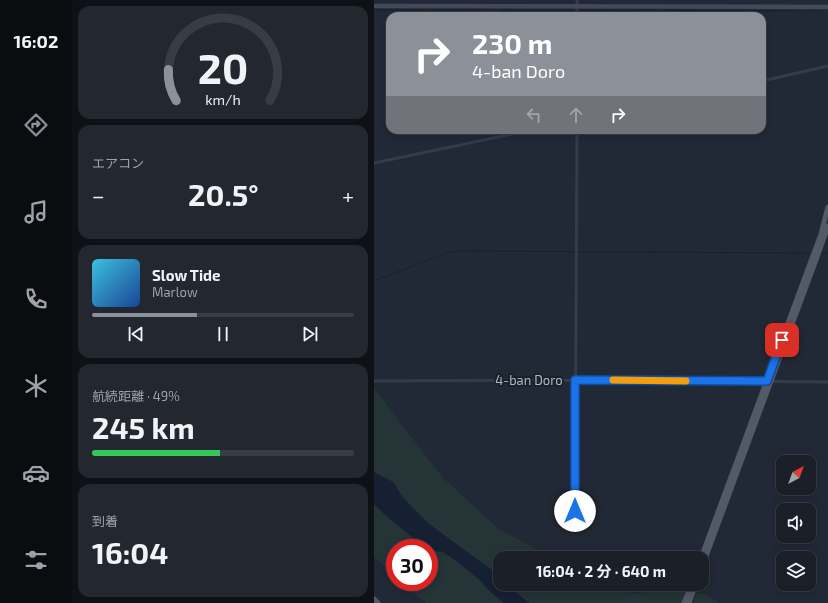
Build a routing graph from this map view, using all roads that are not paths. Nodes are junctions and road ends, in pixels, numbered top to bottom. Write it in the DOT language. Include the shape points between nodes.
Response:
graph roads {
  1 [pos="577,0"];
  2 [pos="374,6"];
  3 [pos="577,7"];
  4 [pos="828,7"];
  5 [pos="577,12"];
  6 [pos="828,66"];
  7 [pos="766,79"];
  8 [pos="512,134"];
  9 [pos="577,134"];
  10 [pos="374,163"];
  11 [pos="828,207"];
  12 [pos="828,226"];
  13 [pos="825,234"];
  14 [pos="575,380"];
  15 [pos="375,381"];
  16 [pos="769,381"];
  17 [pos="828,382"];
  18 [pos="575,511"];
  19 [pos="704,551"];
  20 [pos="708,551"];
  21 [pos="689,591"];
  22 [pos="693,591"];
  23 [pos="374,599"];
  24 [pos="378,603"];
  25 [pos="684,603"];
  26 [pos="689,603"];
  1 -- 3 [label="street"];
  2 -- 3 [label="street"];
  3 -- 4 [label="street"];
  3 -- 5 [label="street"];
  6 -- 7 [label="street"];
  8 -- 10 [label="street"];
  9 -- 14 [label="street"];
  11 -- 13 [label="main road"];
  12 -- 13 [label="main road"];
  13 -- 16 [label="main road"];
  14 -- 15 [label="street, 4-ban Doro"];
  14 -- 16 [label="street, 4-ban Doro"];
  14 -- 18 [label="street"];
  16 -- 17 [label="street, 4-ban Doro"];
  16 -- 19 [label="main road"];
  16 -- 20 [label="main road"];
  21 -- 25 [label="main road"];
  22 -- 26 [label="main road"];
  23 -- 24 [label="main road"];
}
